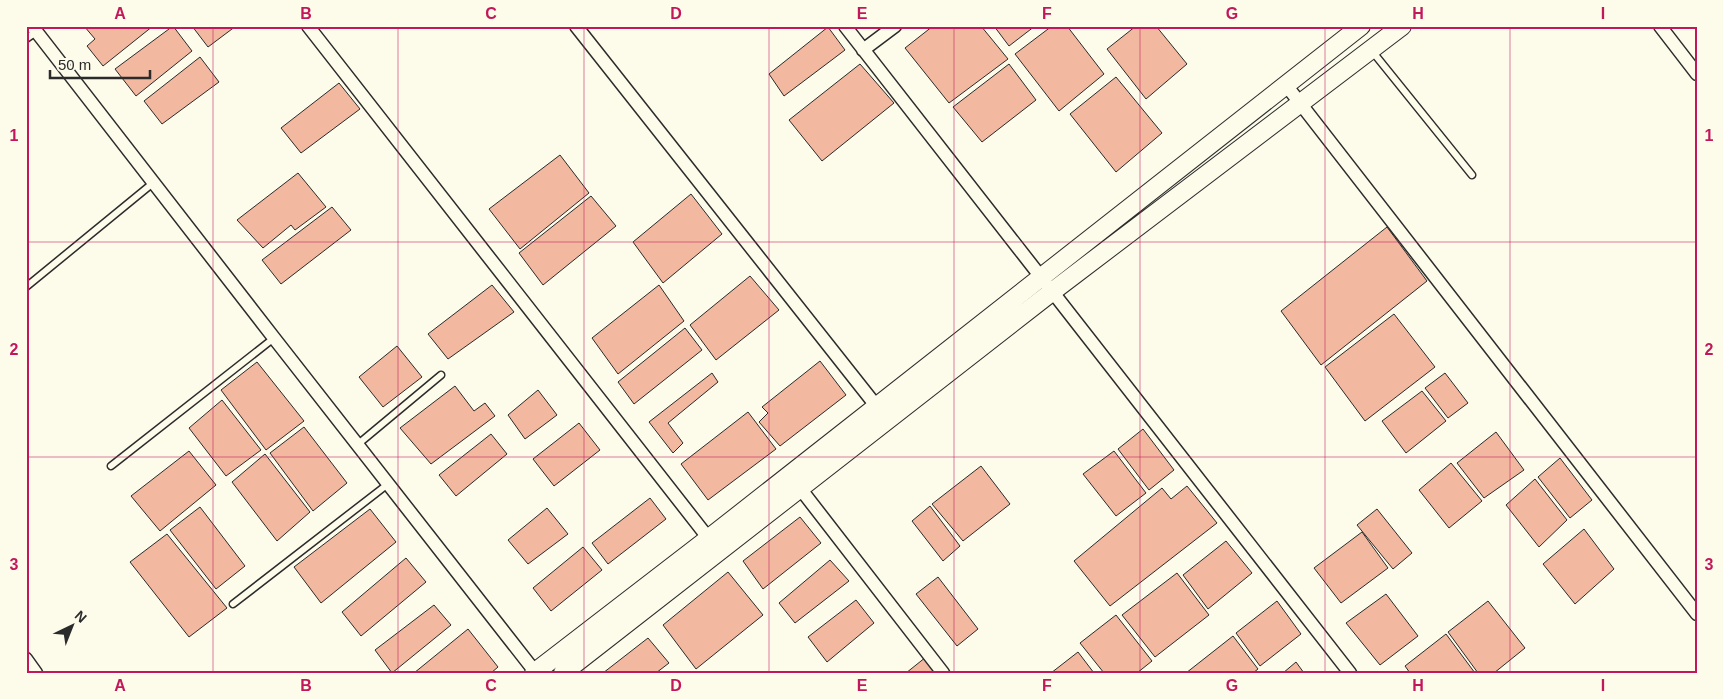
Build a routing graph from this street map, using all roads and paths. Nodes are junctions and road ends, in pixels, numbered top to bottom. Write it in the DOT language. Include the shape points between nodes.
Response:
graph roads {
  1 [pos="308,26"];
  2 [pos="576,26"];
  3 [pos="844,26"];
  4 [pos="895,26"];
  5 [pos="1361,26"];
  6 [pos="1402,26"];
  7 [pos="1660,26"];
  8 [pos="31,32"];
  9 [pos="863,50"];
  10 [pos="1371,50"];
  11 [pos="1697,74"];
  12 [pos="1286,85"];
  13 [pos="1300,104"];
  14 [pos="1241,120"];
  15 [pos="1255,138"];
  16 [pos="1472,174"];
  17 [pos="153,183"];
  18 [pos="1042,277"];
  19 [pos="26,287"];
  20 [pos="1053,291"];
  21 [pos="274,338"];
  22 [pos="441,376"];
  23 [pos="882,414"];
  24 [pos="357,445"];
  25 [pos="111,466"];
  26 [pos="795,482"];
  27 [pos="388,484"];
  28 [pos="714,546"];
  29 [pos="234,604"];
  30 [pos="1697,614"];
  31 [pos="26,660"];
  32 [pos="535,672"];
  33 [pos="36,673"];
  34 [pos="562,673"];
  35 [pos="943,673"];
  36 [pos="1350,673"];
  1 -- 28 [label="street"];
  2 -- 23 [label="street"];
  3 -- 9 [label="street"];
  4 -- 9 [label="street"];
  5 -- 12 [label="main road"];
  6 -- 10 [label="main road"];
  7 -- 11 [label="street"];
  8 -- 17 [label="street"];
  9 -- 18 [label="street"];
  10 -- 13 [label="main road"];
  10 -- 16 [label="lane"];
  12 -- 13 [label="street"];
  12 -- 14 [label="main road"];
  13 -- 15 [label="main road"];
  13 -- 30 [label="street"];
  14 -- 15 [label="main road"];
  14 -- 18 [label="main road"];
  15 -- 20 [label="main road"];
  17 -- 19 [label="lane"];
  17 -- 21 [label="street"];
  18 -- 20 [label="street"];
  18 -- 23 [label="main road"];
  20 -- 23 [label="main road"];
  20 -- 36 [label="street"];
  21 -- 24 [label="street"];
  21 -- 25 [label="lane"];
  22 -- 24 [label="lane"];
  23 -- 26 [label="main road"];
  24 -- 27 [label="street"];
  26 -- 28 [label="main road"];
  26 -- 35 [label="street"];
  27 -- 29 [label="lane"];
  27 -- 32 [label="street"];
  28 -- 32 [label="main road"];
  28 -- 34 [label="main road"];
  31 -- 33 [label="street"];
}
